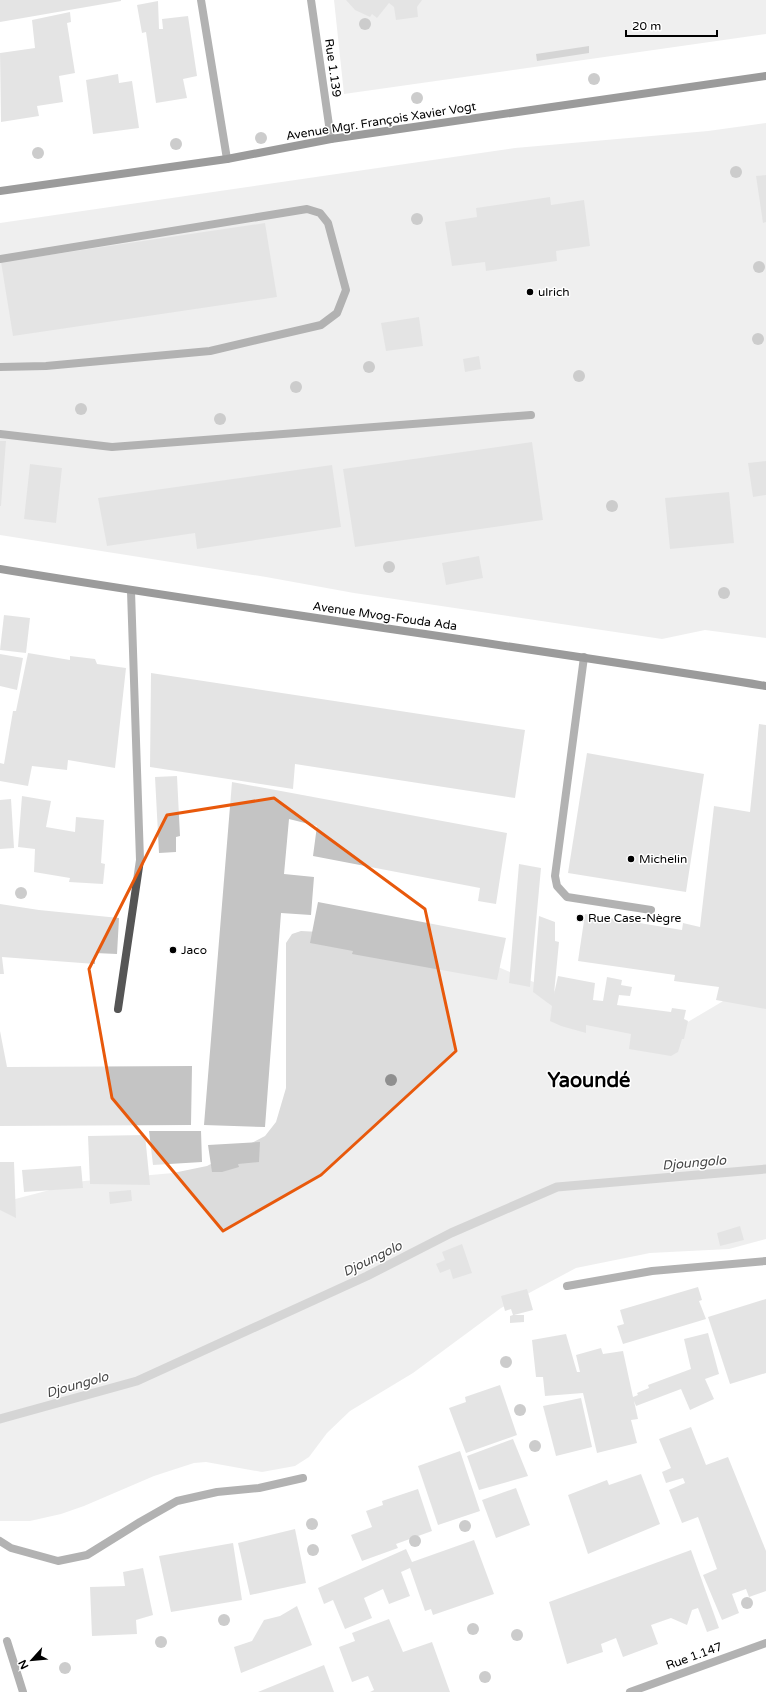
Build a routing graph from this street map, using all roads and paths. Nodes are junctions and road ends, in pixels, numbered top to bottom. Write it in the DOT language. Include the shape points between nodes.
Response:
graph roads {
  1 [pos="201,0"];
  2 [pos="311,0"];
  3 [pos="766,76"];
  4 [pos="331,139"];
  5 [pos="227,159"];
  6 [pos="0,191"];
  7 [pos="0,259"];
  8 [pos="0,367"];
  9 [pos="531,415"];
  10 [pos="0,434"];
  11 [pos="0,569"];
  12 [pos="131,591"];
  13 [pos="584,657"];
  14 [pos="766,686"];
  15 [pos="651,910"];
  16 [pos="118,1009"];
  17 [pos="766,1261"];
  18 [pos="567,1286"];
  19 [pos="303,1478"];
  20 [pos="0,1541"];
  21 [pos="7,1641"];
  22 [pos="766,1643"];
  23 [pos="23,1692"];
  24 [pos="630,1692"];
  1 -- 5 [label="street"];
  2 -- 4 [label="street, Rue 1.139"];
  3 -- 4 [label="main road, Avenue Mgr. François Xavier Vogt"];
  4 -- 5 [label="main road, Avenue Mgr. François Xavier Vogt"];
  5 -- 6 [label="main road, Avenue Mgr. François Xavier Vogt"];
  7 -- 8 [label="street" via="307,209 320,213 328,223 346,290 337,313 321,325 210,350 46,366"];
  9 -- 10 [label="street" via="112,447"];
  11 -- 12 [label="main road, Avenue Mvog-Fouda Ada"];
  12 -- 13 [label="main road, Avenue Mvog-Fouda Ada"];
  12 -- 16 [label="street" via="140,860"];
  13 -- 14 [label="main road, Avenue Mvog-Fouda Ada"];
  13 -- 15 [label="street" via="555,876 557,886 567,897"];
  17 -- 18 [label="street" via="652,1271"];
  19 -- 20 [label="street" via="177,1501 87,1555 58,1561 11,1548"];
  21 -- 23 [label="street"];
  22 -- 24 [label="street, Rue 1.147"];
}
